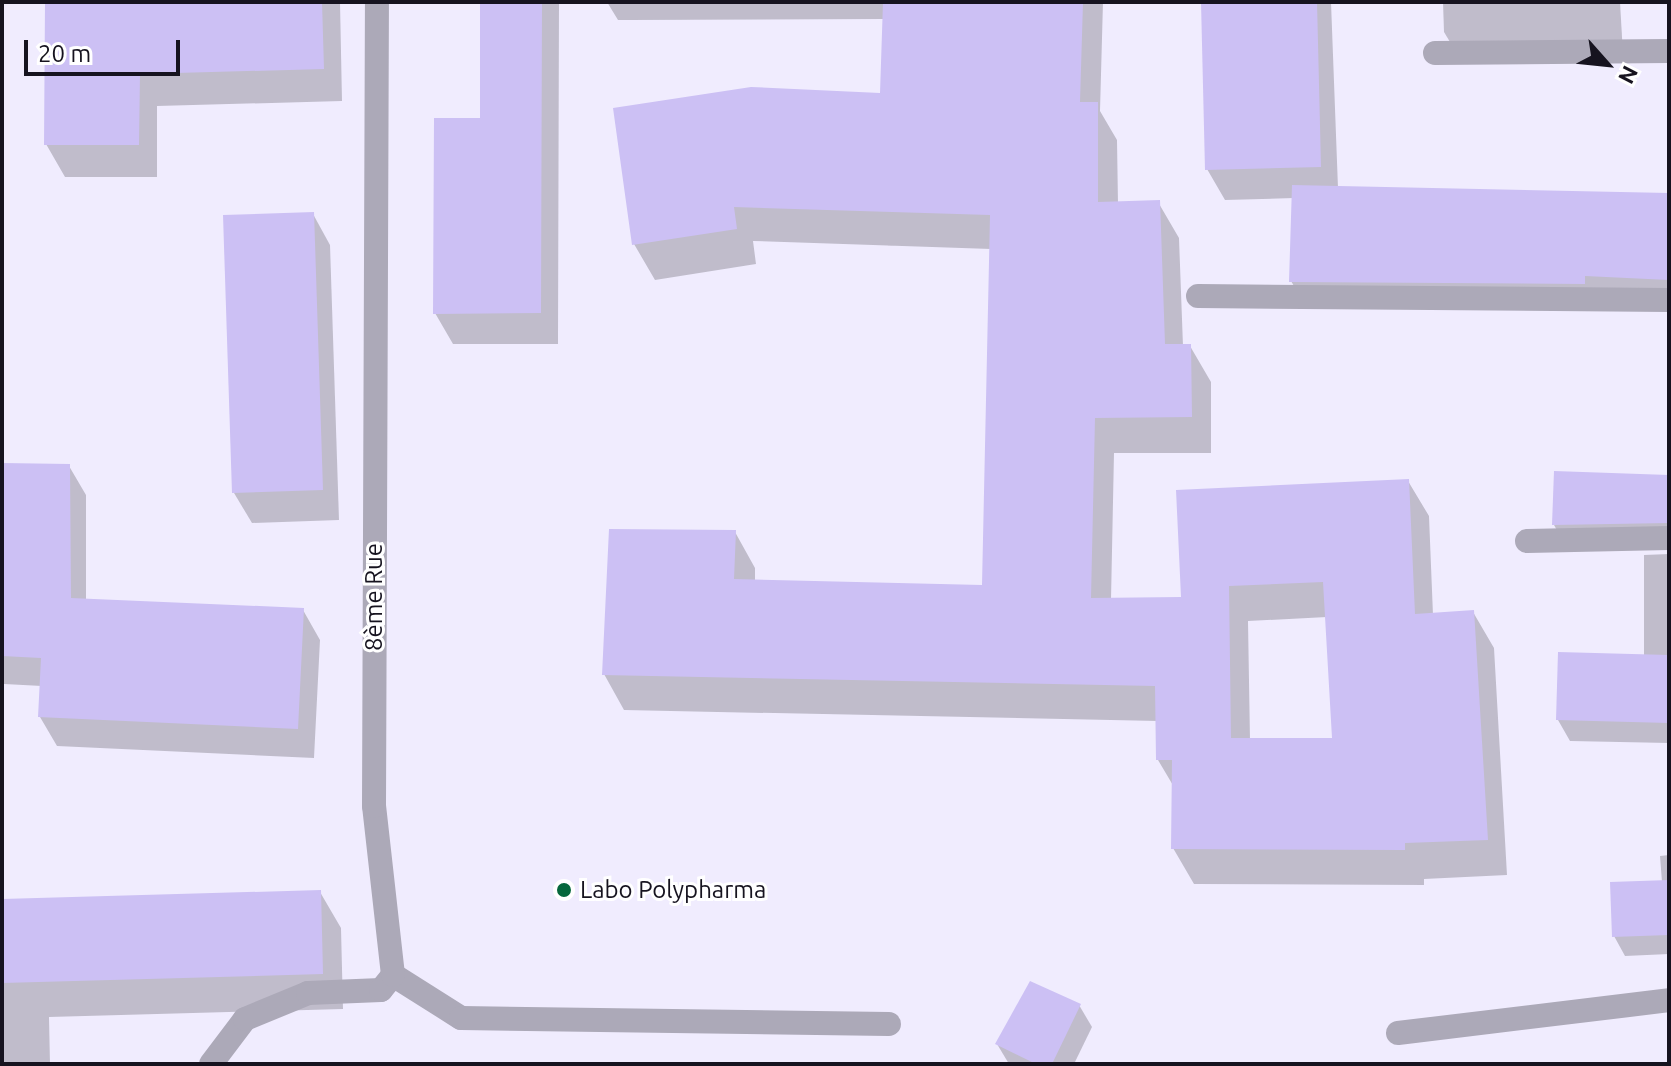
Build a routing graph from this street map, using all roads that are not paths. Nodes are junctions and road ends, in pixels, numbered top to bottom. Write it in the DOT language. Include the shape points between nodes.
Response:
graph roads {
  1 [pos="377,2"];
  2 [pos="1669,51"];
  3 [pos="1435,53"];
  4 [pos="1198,296"];
  5 [pos="1669,300"];
  6 [pos="1669,538"];
  7 [pos="1527,541"];
  8 [pos="393,975"];
  9 [pos="1669,1000"];
  10 [pos="889,1024"];
  11 [pos="1398,1033"];
  12 [pos="211,1064"];
  1 -- 8 [label="street, 8ème Rue" via="374,806"];
  2 -- 3 [label="street"];
  4 -- 5 [label="street"];
  6 -- 7 [label="street"];
  8 -- 10 [label="street" via="461,1018"];
  8 -- 12 [label="street" via="381,990 308,993 245,1019"];
  9 -- 11 [label="street"];
}
